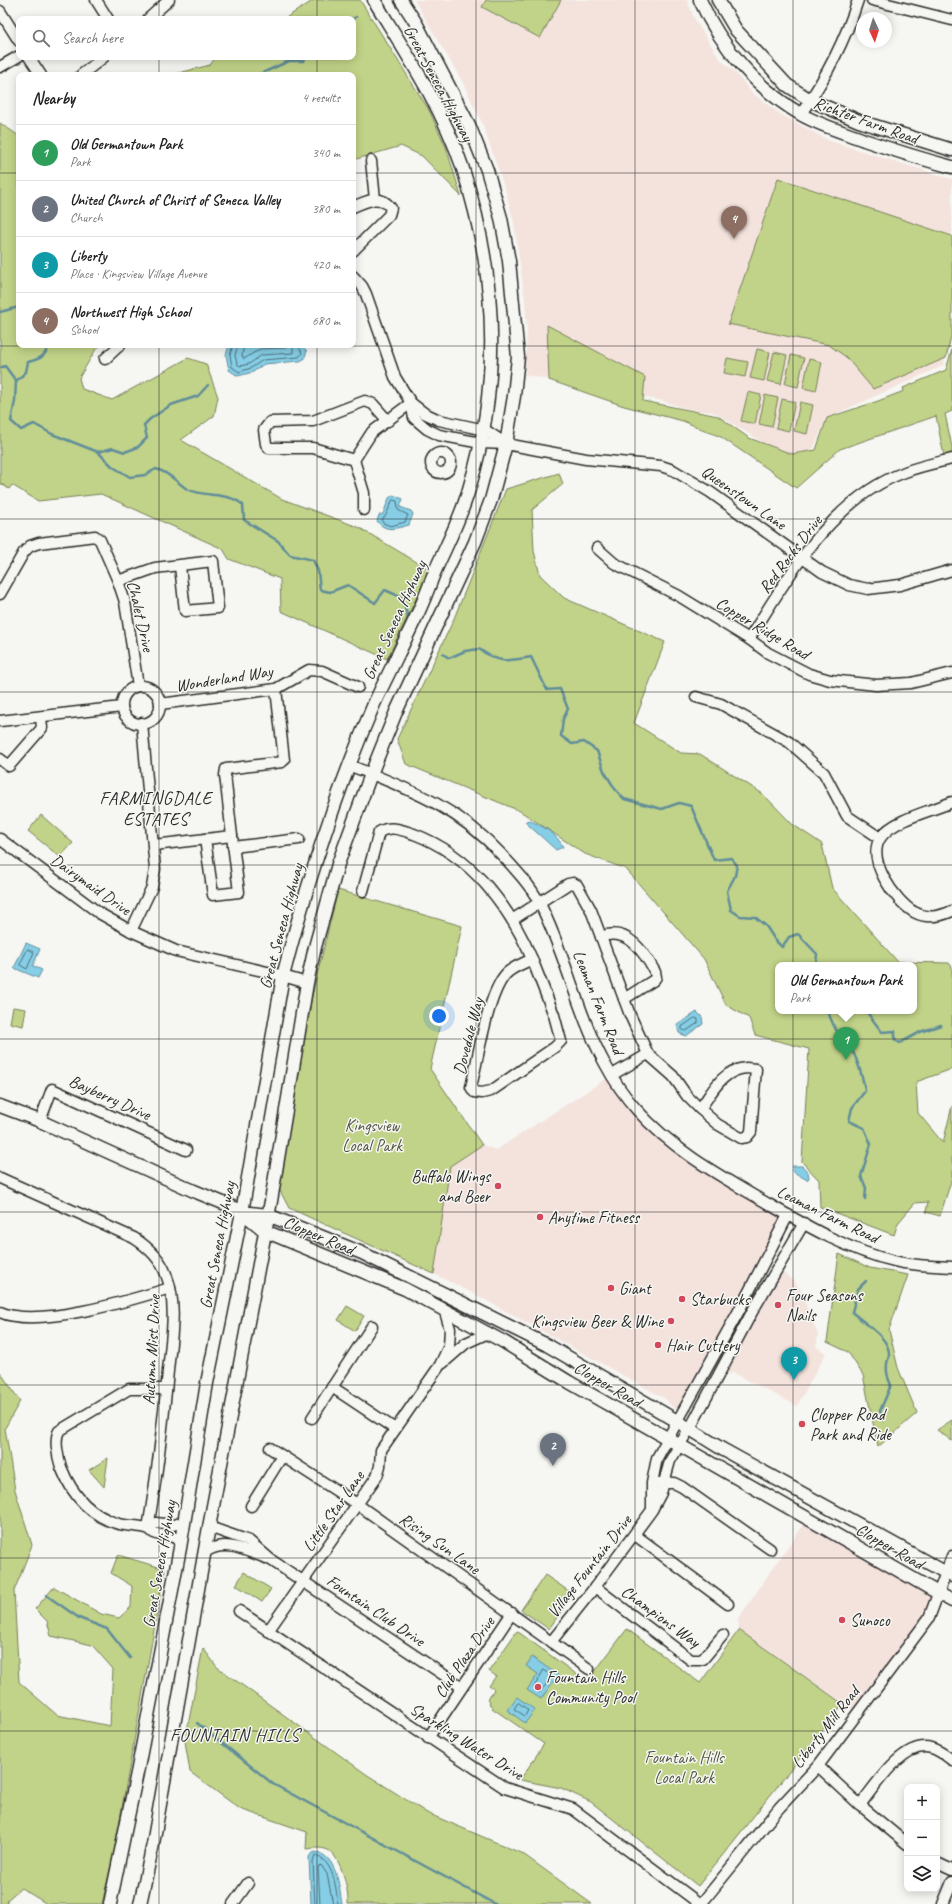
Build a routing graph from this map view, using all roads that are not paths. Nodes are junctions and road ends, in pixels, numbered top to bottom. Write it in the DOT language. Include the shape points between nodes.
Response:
graph roads {
  1 [pos="96,0"];
  2 [pos="169,0"];
  3 [pos="374,0"];
  4 [pos="401,0"];
  5 [pos="700,0"];
  6 [pos="718,0"];
  7 [pos="858,0"];
  8 [pos="872,0"];
  9 [pos="0,11"];
  10 [pos="106,16"];
  11 [pos="151,16"];
  12 [pos="952,20"];
  13 [pos="16,36"];
  14 [pos="16,58"];
  15 [pos="31,60"];
  16 [pos="100,60"];
  17 [pos="0,68"];
  18 [pos="39,72"];
  19 [pos="85,72"];
  20 [pos="810,100"];
  21 [pos="801,114"];
  22 [pos="952,150"];
  23 [pos="371,160"];
  24 [pos="952,166"];
  25 [pos="375,199"];
  26 [pos="356,207"];
  27 [pos="356,248"];
  28 [pos="356,279"];
  29 [pos="117,348"];
  30 [pos="105,359"];
  31 [pos="411,403"];
  32 [pos="388,421"];
  33 [pos="455,424"];
  34 [pos="485,430"];
  35 [pos="450,437"];
  36 [pos="482,443"];
  37 [pos="506,444"];
  38 [pos="443,454"];
  39 [pos="952,459"];
  40 [pos="354,460"];
  41 [pos="364,510"];
  42 [pos="597,548"];
  43 [pos="802,558"];
  44 [pos="180,566"];
  45 [pos="952,570"];
  46 [pos="118,581"];
  47 [pos="0,594"];
  48 [pos="749,639"];
  49 [pos="952,673"];
  50 [pos="138,686"];
  51 [pos="358,687"];
  52 [pos="276,689"];
  53 [pos="696,697"];
  54 [pos="160,704"];
  55 [pos="122,706"];
  56 [pos="41,717"];
  57 [pos="0,721"];
  58 [pos="142,723"];
  59 [pos="0,759"];
  60 [pos="349,765"];
  61 [pos="371,774"];
  62 [pos="952,802"];
  63 [pos="232,836"];
  64 [pos="880,838"];
  65 [pos="0,839"];
  66 [pos="205,839"];
  67 [pos="299,839"];
  68 [pos="154,845"];
  69 [pos="233,847"];
  70 [pos="363,891"];
  71 [pos="539,902"];
  72 [pos="952,911"];
  73 [pos="512,920"];
  74 [pos="131,931"];
  75 [pos="601,937"];
  76 [pos="532,959"];
  77 [pos="283,976"];
  78 [pos="307,983"];
  79 [pos="624,999"];
  80 [pos="648,1054"];
  81 [pos="612,1075"];
  82 [pos="0,1106"];
  83 [pos="700,1110"];
  84 [pos="40,1121"];
  85 [pos="186,1150"];
  86 [pos="0,1178"];
  87 [pos="242,1212"];
  88 [pos="268,1215"];
  89 [pos="788,1215"];
  90 [pos="804,1223"];
  91 [pos="264,1231"];
  92 [pos="952,1267"];
  93 [pos="170,1288"];
  94 [pos="0,1312"];
  95 [pos="445,1312"];
  96 [pos="372,1326"];
  97 [pos="488,1333"];
  98 [pos="440,1365"];
  99 [pos="332,1387"];
  100 [pos="166,1389"];
  101 [pos="312,1418"];
  102 [pos="677,1421"];
  103 [pos="395,1429"];
  104 [pos="690,1429"];
  105 [pos="668,1437"];
  106 [pos="681,1445"];
  107 [pos="270,1448"];
  108 [pos="282,1456"];
  109 [pos="652,1483"];
  110 [pos="664,1483"];
  111 [pos="357,1504"];
  112 [pos="251,1506"];
  113 [pos="652,1510"];
  114 [pos="184,1522"];
  115 [pos="209,1526"];
  116 [pos="148,1528"];
  117 [pos="635,1535"];
  118 [pos="180,1548"];
  119 [pos="770,1549"];
  120 [pos="206,1552"];
  121 [pos="952,1556"];
  122 [pos="271,1560"];
  123 [pos="949,1574"];
  124 [pos="303,1580"];
  125 [pos="596,1587"];
  126 [pos="939,1594"];
  127 [pos="952,1601"];
  128 [pos="728,1604"];
  129 [pos="239,1611"];
  130 [pos="512,1613"];
  131 [pos="268,1631"];
  132 [pos="723,1635"];
  133 [pos="551,1642"];
  134 [pos="589,1669"];
  135 [pos="462,1687"];
  136 [pos="428,1738"];
  137 [pos="952,1760"];
  138 [pos="818,1766"];
  139 [pos="860,1805"];
  140 [pos="904,1842"];
  141 [pos="940,1864"];
  142 [pos="952,1870"];
  143 [pos="952,1882"];
  144 [pos="248,1883"];
  145 [pos="110,1904"];
  146 [pos="140,1904"];
  147 [pos="233,1904"];
  148 [pos="700,1904"];
  149 [pos="943,1904"];
  1 -- 10 [label="street"];
  2 -- 11 [label="street"];
  3 -- 34 [label="main road, Great Seneca Highway" via="445,124 461,165 478,223 485,260 492,354"];
  4 -- 37 [label="main road, Great Seneca Highway" via="416,23 470,125 501,218 509,261 518,357"];
  5 -- 21 [label="main road, Richter Farm Road" via="721,39 742,66 778,98"];
  6 -- 20 [label="main road, Richter Farm Road" via="736,30 766,65 787,85"];
  7 -- 20 [label="street" via="852,20 832,62"];
  8 -- 12 [label="street"];
  9 -- 13 [label="street"];
  14 -- 17 [label="street"];
  15 -- 18 [label="street"];
  16 -- 19 [label="street"];
  20 -- 21 [label="street"];
  20 -- 22 [label="main road, Richter Farm Road" via="859,121"];
  21 -- 24 [label="main road, Richter Farm Road" via="902,153"];
  23 -- 25 [label="street"];
  25 -- 26 [label="street"];
  25 -- 27 [label="street" via="386,201 391,208 389,215"];
  28 -- 31 [label="street" via="366,294 395,377"];
  29 -- 30 [label="street"];
  31 -- 32 [label="street"];
  31 -- 33 [label="street" via="424,413"];
  31 -- 35 [label="street" via="414,418 440,435"];
  32 -- 40 [label="street" via="372,432"];
  32 -- 40 [label="street" via="374,404 361,401 313,421 270,422 264,430 269,448 313,448"];
  33 -- 34 [label="street"];
  33 -- 35 [label="street"];
  34 -- 36 [label="main road, Great Seneca Highway"];
  34 -- 37 [label="street"];
  35 -- 36 [label="street"];
  35 -- 38 [label="street"];
  36 -- 37 [label="street"];
  36 -- 60 [label="main road, Great Seneca Highway" via="469,491 453,535"];
  37 -- 43 [label="street, Queenstown Lane" via="586,459 661,466 673,470 706,489"];
  37 -- 61 [label="main road, Great Seneca Highway" via="491,500 475,542 396,712"];
  39 -- 43 [label="street, Red Rocks Drive" via="904,472 858,499 816,538"];
  40 -- 41 [label="street" via="364,493"];
  42 -- 48 [label="street, Copper Ridge Road" via="614,564 679,596"];
  43 -- 45 [label="street, Queenstown Lane" via="849,586 868,589 900,585"];
  43 -- 48 [label="street, Red Rocks Drive"];
  44 -- 44 [label="street" via="185,611 218,608 213,561"];
  44 -- 46 [label="street" via="155,568"];
  46 -- 47 [label="street, Chalet Drive" via="100,540 95,536 30,546"];
  46 -- 50 [label="street, Chalet Drive" via="125,602"];
  48 -- 49 [label="street, Copper Ridge Road" via="788,665 830,680 895,684 911,683"];
  50 -- 54 [label="street" via="146,686 153,690"];
  50 -- 55 [label="street" via="126,693"];
  51 -- 52 [label="street, Wonderland Way" via="322,671 309,670"];
  52 -- 54 [label="street, Wonderland Way"];
  52 -- 63 [label="street" via="284,760 226,769"];
  53 -- 64 [label="street" via="721,704 789,742 824,773 847,816"];
  54 -- 58 [label="street" via="156,717"];
  55 -- 56 [label="street"];
  55 -- 58 [label="street" via="128,719"];
  56 -- 57 [label="street"];
  56 -- 59 [label="street" via="42,728 8,766"];
  58 -- 68 [label="street"];
  60 -- 61 [label="street, Leaman Farm Road"];
  60 -- 77 [label="main road, Great Seneca Highway" via="306,892"];
  61 -- 71 [label="street, Leaman Farm Road" via="418,793 453,812 501,854"];
  61 -- 78 [label="main road, Great Seneca Highway" via="338,864 314,948"];
  62 -- 64 [label="street" via="899,824"];
  63 -- 66 [label="street"];
  63 -- 69 [label="street"];
  64 -- 72 [label="street" via="877,857 879,868 886,882 903,903 913,912 924,916 935,917"];
  65 -- 74 [label="street, Dairymaid Drive" via="99,913"];
  66 -- 68 [label="street"];
  66 -- 69 [label="street" via="213,895 239,892"];
  67 -- 69 [label="street"];
  68 -- 74 [label="street" via="155,869 152,887"];
  70 -- 73 [label="street, Dovedale Way" via="379,832 386,828 401,830 447,851 472,869"];
  71 -- 73 [label="street"];
  71 -- 75 [label="street" via="573,883 577,885 591,910"];
  71 -- 81 [label="street, Leaman Farm Road" via="561,951 585,1019"];
  73 -- 76 [label="street, Dovedale Way" via="524,939"];
  74 -- 77 [label="street, Dairymaid Drive" via="176,950"];
  75 -- 79 [label="street"];
  75 -- 79 [label="street" via="612,934 628,938 636,944 655,972 654,980"];
  76 -- 76 [label="street, Dovedale Way" via="556,1021 560,1041 491,1091 474,1092 471,1087 495,992 508,972"];
  77 -- 78 [label="street, Dairymaid Drive"];
  77 -- 87 [label="main road, Great Seneca Highway"];
  78 -- 88 [label="main road, Great Seneca Highway"];
  79 -- 80 [label="street"];
  80 -- 81 [label="street"];
  80 -- 83 [label="street" via="673,1076"];
  81 -- 89 [label="street, Leaman Farm Road" via="637,1110 696,1162"];
  82 -- 84 [label="main road, Clopper Road"];
  83 -- 83 [label="street" via="741,1138 747,1137 751,1132 756,1069 732,1070 724,1076"];
  84 -- 85 [label="street, Bayberry Drive" via="52,1089"];
  84 -- 87 [label="main road, Clopper Road"];
  86 -- 93 [label="street, Autumn Mist Drive" via="134,1238 158,1258"];
  87 -- 88 [label="main road, Clopper Road"];
  87 -- 91 [label="main road, Clopper Road"];
  87 -- 114 [label="main road, Great Seneca Highway" via="207,1383"];
  88 -- 91 [label="main road, Great Seneca Highway"];
  88 -- 102 [label="main road, Clopper Road" via="362,1253 547,1345"];
  89 -- 90 [label="street, Leaman Farm Road"];
  89 -- 102 [label="street, Village Fountain Drive" via="741,1307"];
  90 -- 92 [label="street, Leaman Farm Road" via="887,1259 914,1265"];
  90 -- 104 [label="street, Village Fountain Drive" via="752,1312"];
  91 -- 95 [label="main road, Clopper Road" via="405,1290"];
  91 -- 115 [label="main road, Great Seneca Highway"];
  93 -- 94 [label="street" via="115,1304 53,1315 20,1317"];
  93 -- 100 [label="street, Autumn Mist Drive" via="173,1303"];
  95 -- 97 [label="main road, Clopper Road"];
  95 -- 98 [label="street, Little Star Lane" via="450,1329 450,1346"];
  96 -- 99 [label="street"];
  97 -- 98 [label="street, Little Star Lane" via="466,1343"];
  97 -- 105 [label="main road, Clopper Road"];
  98 -- 103 [label="street, Little Star Lane"];
  99 -- 101 [label="street"];
  99 -- 103 [label="street"];
  100 -- 116 [label="street, Autumn Mist Drive"];
  100 -- 116 [label="street" via="136,1388 122,1392 59,1431 57,1435 60,1463 70,1488 80,1502 105,1520"];
  102 -- 104 [label="main road, Clopper Road"];
  102 -- 105 [label="street, Village Fountain Drive"];
  103 -- 111 [label="street, Little Star Lane" via="381,1450 377,1476"];
  104 -- 106 [label="street, Village Fountain Drive"];
  104 -- 123 [label="main road, Clopper Road" via="794,1490"];
  105 -- 106 [label="main road, Clopper Road"];
  105 -- 109 [label="street, Village Fountain Drive" via="657,1458"];
  106 -- 110 [label="street, Village Fountain Drive" via="670,1461"];
  106 -- 126 [label="main road, Clopper Road"];
  107 -- 108 [label="street, Rising Sun Lane"];
  108 -- 111 [label="street, Rising Sun Lane"];
  108 -- 112 [label="street"];
  109 -- 110 [label="street"];
  109 -- 113 [label="street, Village Fountain Drive"];
  110 -- 113 [label="street, Village Fountain Drive"];
  110 -- 119 [label="street" via="682,1487"];
  111 -- 124 [label="street, Little Star Lane"];
  111 -- 130 [label="street, Rising Sun Lane"];
  113 -- 117 [label="street, Village Fountain Drive"];
  114 -- 116 [label="street" via="173,1525 156,1523"];
  114 -- 118 [label="main road, Great Seneca Highway"];
  115 -- 120 [label="main road, Great Seneca Highway"];
  115 -- 122 [label="street, Fountain Club Drive" via="249,1541"];
  116 -- 118 [label="street" via="154,1533 172,1535 179,1541"];
  117 -- 125 [label="street, Village Fountain Drive"];
  117 -- 128 [label="street"];
  118 -- 145 [label="main road, Great Seneca Highway"];
  120 -- 122 [label="street, Fountain Club Drive" via="220,1545 239,1548"];
  120 -- 146 [label="main road, Great Seneca Highway"];
  121 -- 123 [label="street, Liberty Mill Road"];
  122 -- 124 [label="street, Fountain Club Drive"];
  123 -- 126 [label="street, Liberty Mill Road"];
  124 -- 131 [label="street, Little Star Lane"];
  124 -- 135 [label="street, Fountain Club Drive"];
  125 -- 132 [label="street, Champions Way" via="690,1660 703,1659"];
  125 -- 133 [label="street, Village Fountain Drive"];
  126 -- 127 [label="main road, Clopper Road"];
  126 -- 138 [label="street, Liberty Mill Road" via="929,1618"];
  129 -- 131 [label="street, Sparkling Water Drive"];
  130 -- 133 [label="street, Rising Sun Lane"];
  130 -- 135 [label="street, Club Plaza Drive"];
  131 -- 136 [label="street, Sparkling Water Drive"];
  133 -- 134 [label="street, Rising Sun Lane"];
  135 -- 136 [label="street, Club Plaza Drive"];
  136 -- 148 [label="street, Sparkling Water Drive" via="505,1788 574,1809"];
  137 -- 139 [label="street" via="930,1747 920,1747 903,1754"];
  138 -- 139 [label="street"];
  138 -- 148 [label="street, Liberty Mill Road" via="779,1808"];
  139 -- 140 [label="street"];
  141 -- 142 [label="street"];
  143 -- 149 [label="street"];
  144 -- 147 [label="street"];
}
